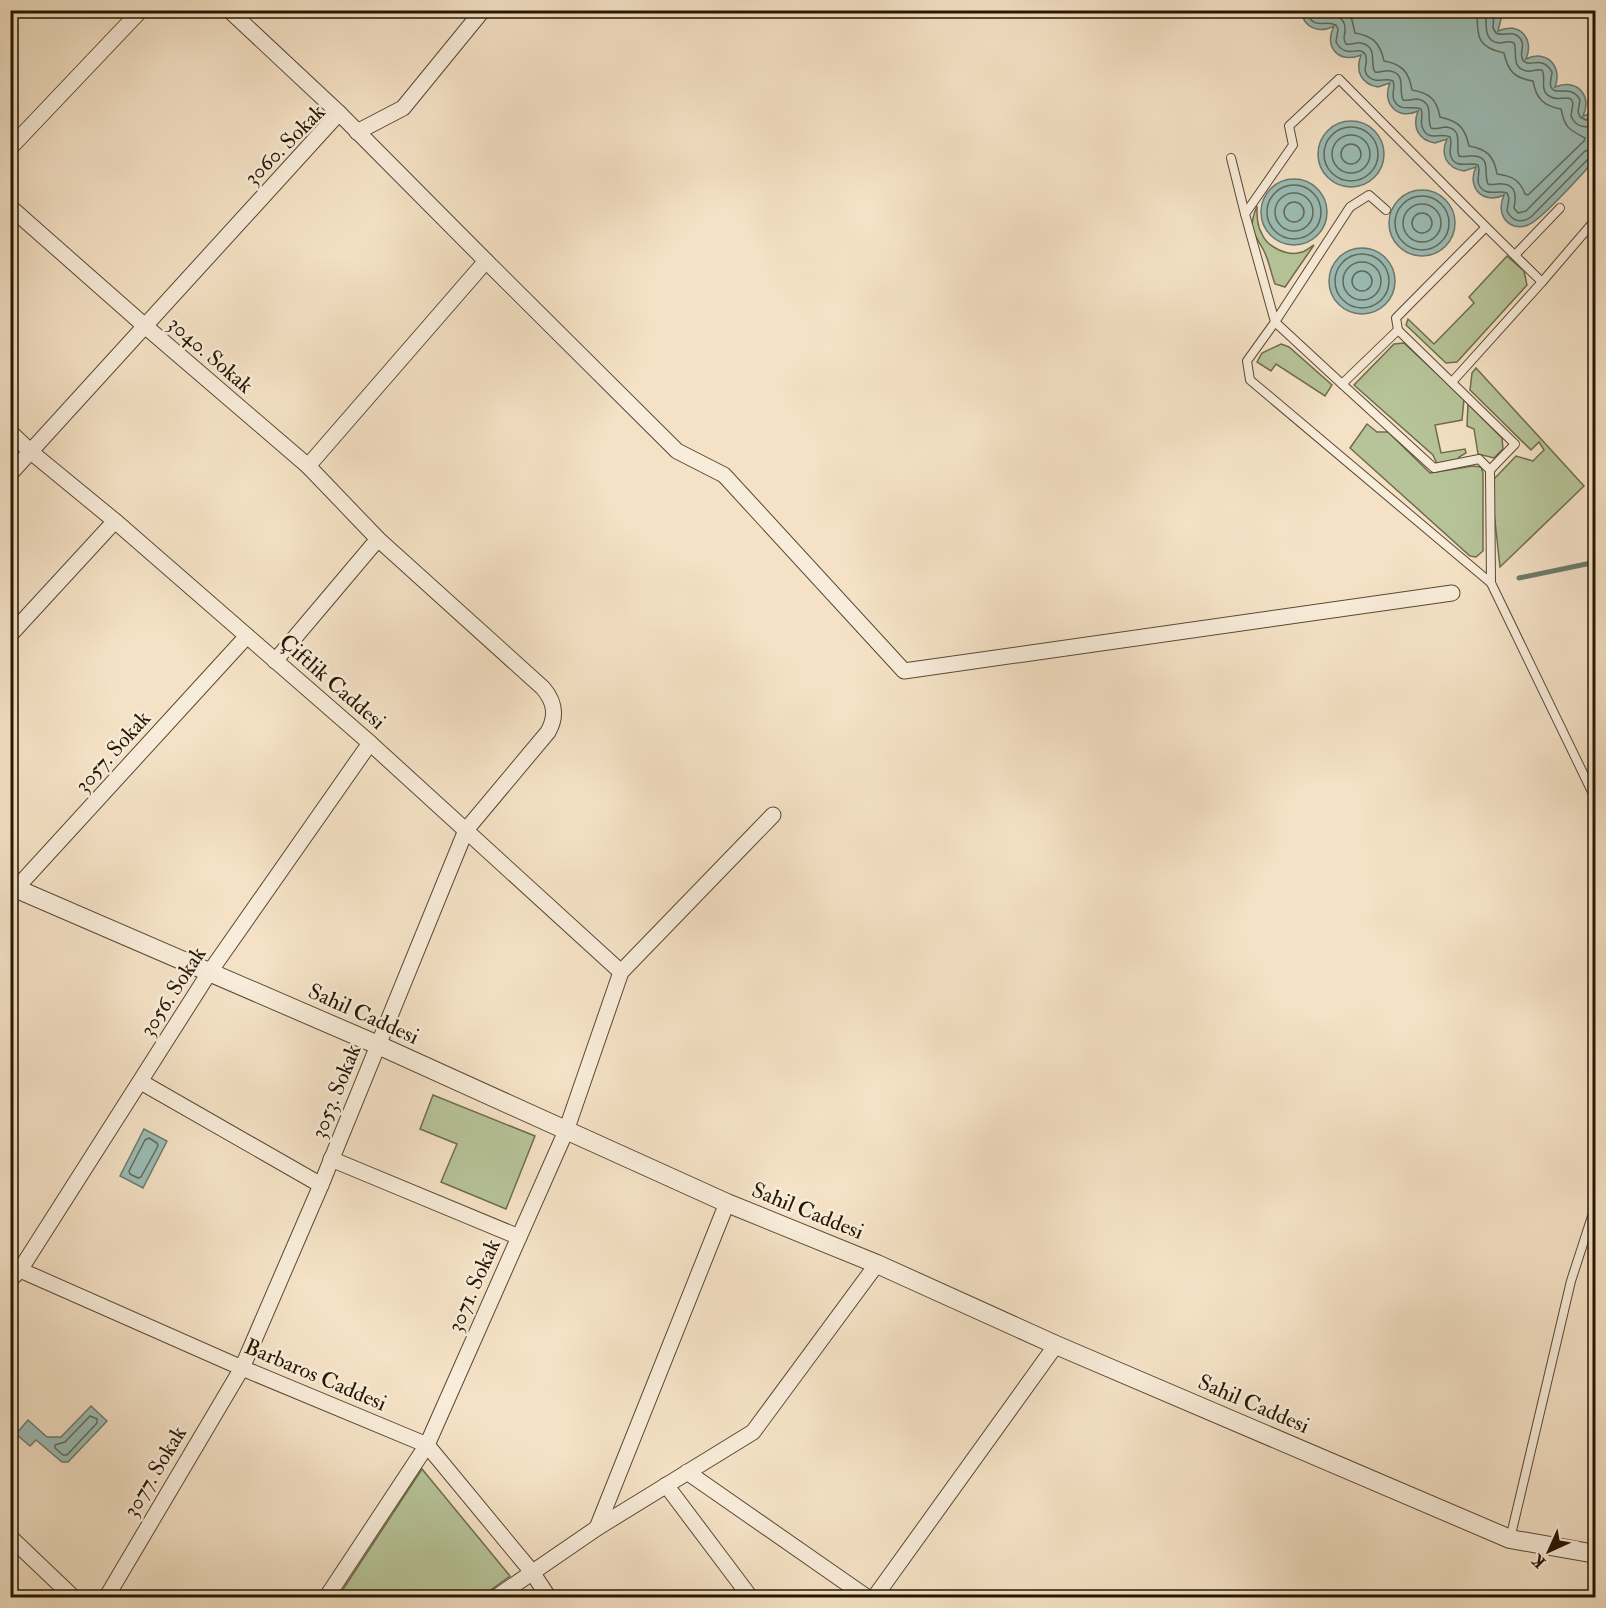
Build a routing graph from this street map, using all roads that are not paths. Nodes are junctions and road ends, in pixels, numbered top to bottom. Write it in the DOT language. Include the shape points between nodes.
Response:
graph roads {
  1 [pos="141,10"];
  2 [pos="229,10"];
  3 [pos="483,10"];
  4 [pos="339,113"];
  5 [pos="357,132"];
  6 [pos="10,148"];
  7 [pos="1231,158"];
  8 [pos="10,207"];
  9 [pos="1560,208"];
  10 [pos="1386,210"];
  11 [pos="1245,214"];
  12 [pos="1596,219"];
  13 [pos="1486,227"];
  14 [pos="1515,255"];
  15 [pos="486,261"];
  16 [pos="1542,282"];
  17 [pos="1275,322"];
  18 [pos="145,326"];
  19 [pos="1398,330"];
  20 [pos="1452,382"];
  21 [pos="1342,384"];
  22 [pos="10,432"];
  23 [pos="31,452"];
  24 [pos="308,466"];
  25 [pos="1490,470"];
  26 [pos="10,474"];
  27 [pos="115,521"];
  28 [pos="378,539"];
  29 [pos="1491,583"];
  30 [pos="1452,593"];
  31 [pos="10,635"];
  32 [pos="247,636"];
  33 [pos="275,661"];
  34 [pos="370,743"];
  35 [pos="1596,800"];
  36 [pos="772,815"];
  37 [pos="466,830"];
  38 [pos="12,890"];
  39 [pos="621,972"];
  40 [pos="209,973"];
  41 [pos="378,1045"];
  42 [pos="141,1082"];
  43 [pos="566,1131"];
  44 [pos="331,1159"];
  45 [pos="321,1185"];
  46 [pos="728,1203"];
  47 [pos="1596,1204"];
  48 [pos="519,1238"];
  49 [pos="877,1264"];
  50 [pos="14,1271"];
  51 [pos="1056,1345"];
  52 [pos="242,1368"];
  53 [pos="427,1445"];
  54 [pos="687,1472"];
  55 [pos="666,1485"];
  56 [pos="597,1528"];
  57 [pos="10,1537"];
  58 [pos="1510,1539"];
  59 [pos="1596,1554"];
  60 [pos="532,1572"];
  61 [pos="75,1598"];
  62 [pos="106,1598"];
  63 [pos="326,1598"];
  64 [pos="495,1598"];
  65 [pos="549,1598"];
  66 [pos="751,1598"];
  67 [pos="868,1598"];
  68 [pos="874,1598"];
  1 -- 6 [label="street"];
  2 -- 4 [label="street"];
  3 -- 5 [label="street" via="403,108"];
  4 -- 5 [label="street, 3060. Sokak"];
  4 -- 18 [label="street, 3060. Sokak"];
  5 -- 15 [label="street, 3060. Sokak"];
  7 -- 11 [label="lane"];
  8 -- 18 [label="street, 3040. Sokak"];
  9 -- 14 [label="lane"];
  10 -- 17 [label="lane" via="1369,195 1350,207"];
  11 -- 13 [label="lane" via="1293,145 1289,126 1339,79"];
  11 -- 17 [label="lane"];
  12 -- 16 [label="lane"];
  13 -- 14 [label="lane"];
  13 -- 19 [label="lane" via="1396,318"];
  14 -- 16 [label="lane"];
  15 -- 24 [label="street"];
  15 -- 30 [label="street, 3060. Sokak" via="677,451 724,475 904,671"];
  16 -- 20 [label="lane"];
  17 -- 21 [label="lane"];
  17 -- 29 [label="lane" via="1246,361 1250,380"];
  18 -- 23 [label="street, 3060. Sokak"];
  18 -- 24 [label="street, 3040. Sokak"];
  19 -- 20 [label="lane"];
  19 -- 21 [label="lane"];
  20 -- 25 [label="lane" via="1515,444"];
  21 -- 25 [label="lane" via="1434,468 1479,459"];
  22 -- 23 [label="street, Çiftlik Caddesi"];
  23 -- 26 [label="street, 3060. Sokak"];
  23 -- 27 [label="street, Çiftlik Caddesi"];
  24 -- 28 [label="street, 3040. Sokak"];
  25 -- 29 [label="lane"];
  27 -- 31 [label="street"];
  27 -- 32 [label="street, Çiftlik Caddesi"];
  28 -- 33 [label="street"];
  28 -- 37 [label="street, 3053. Sokak" via="543,688 554,707 548,732"];
  29 -- 35 [label="lane"];
  32 -- 33 [label="street, Çiftlik Caddesi"];
  32 -- 38 [label="street, 3057. Sokak"];
  33 -- 34 [label="street, Çiftlik Caddesi"];
  34 -- 37 [label="street, Çiftlik Caddesi"];
  34 -- 40 [label="street, 3056. Sokak"];
  36 -- 39 [label="street"];
  37 -- 39 [label="street, Çiftlik Caddesi"];
  37 -- 41 [label="street, 3053. Sokak"];
  38 -- 40 [label="street, Sahil Caddesi"];
  39 -- 43 [label="street, 3071. Sokak"];
  40 -- 41 [label="street, Sahil Caddesi"];
  40 -- 42 [label="street, 3056. Sokak"];
  41 -- 43 [label="street, Sahil Caddesi"];
  41 -- 44 [label="street, 3053. Sokak"];
  42 -- 45 [label="street"];
  42 -- 50 [label="street, 3056. Sokak"];
  43 -- 46 [label="street, Sahil Caddesi"];
  43 -- 48 [label="street, 3071. Sokak"];
  44 -- 45 [label="street, 3053. Sokak"];
  44 -- 48 [label="street"];
  45 -- 52 [label="street, 3053. Sokak"];
  46 -- 49 [label="street, Sahil Caddesi"];
  46 -- 56 [label="street"];
  47 -- 58 [label="lane" via="1570,1281"];
  48 -- 53 [label="street, 3071. Sokak"];
  49 -- 51 [label="street, Sahil Caddesi"];
  49 -- 54 [label="street" via="753,1431"];
  50 -- 52 [label="street, Barbaros Caddesi"];
  51 -- 58 [label="street, Sahil Caddesi"];
  51 -- 68 [label="street"];
  52 -- 53 [label="street, Barbaros Caddesi"];
  52 -- 62 [label="street, 3077. Sokak"];
  53 -- 60 [label="street, Barbaros Caddesi"];
  53 -- 63 [label="street, 3071. Sokak"];
  54 -- 55 [label="street"];
  54 -- 67 [label="street"];
  55 -- 56 [label="street"];
  55 -- 66 [label="street"];
  56 -- 60 [label="street"];
  57 -- 61 [label="street"];
  58 -- 59 [label="street, Sahil Caddesi"];
  60 -- 64 [label="street"];
  60 -- 65 [label="street, Barbaros Caddesi"];
}
